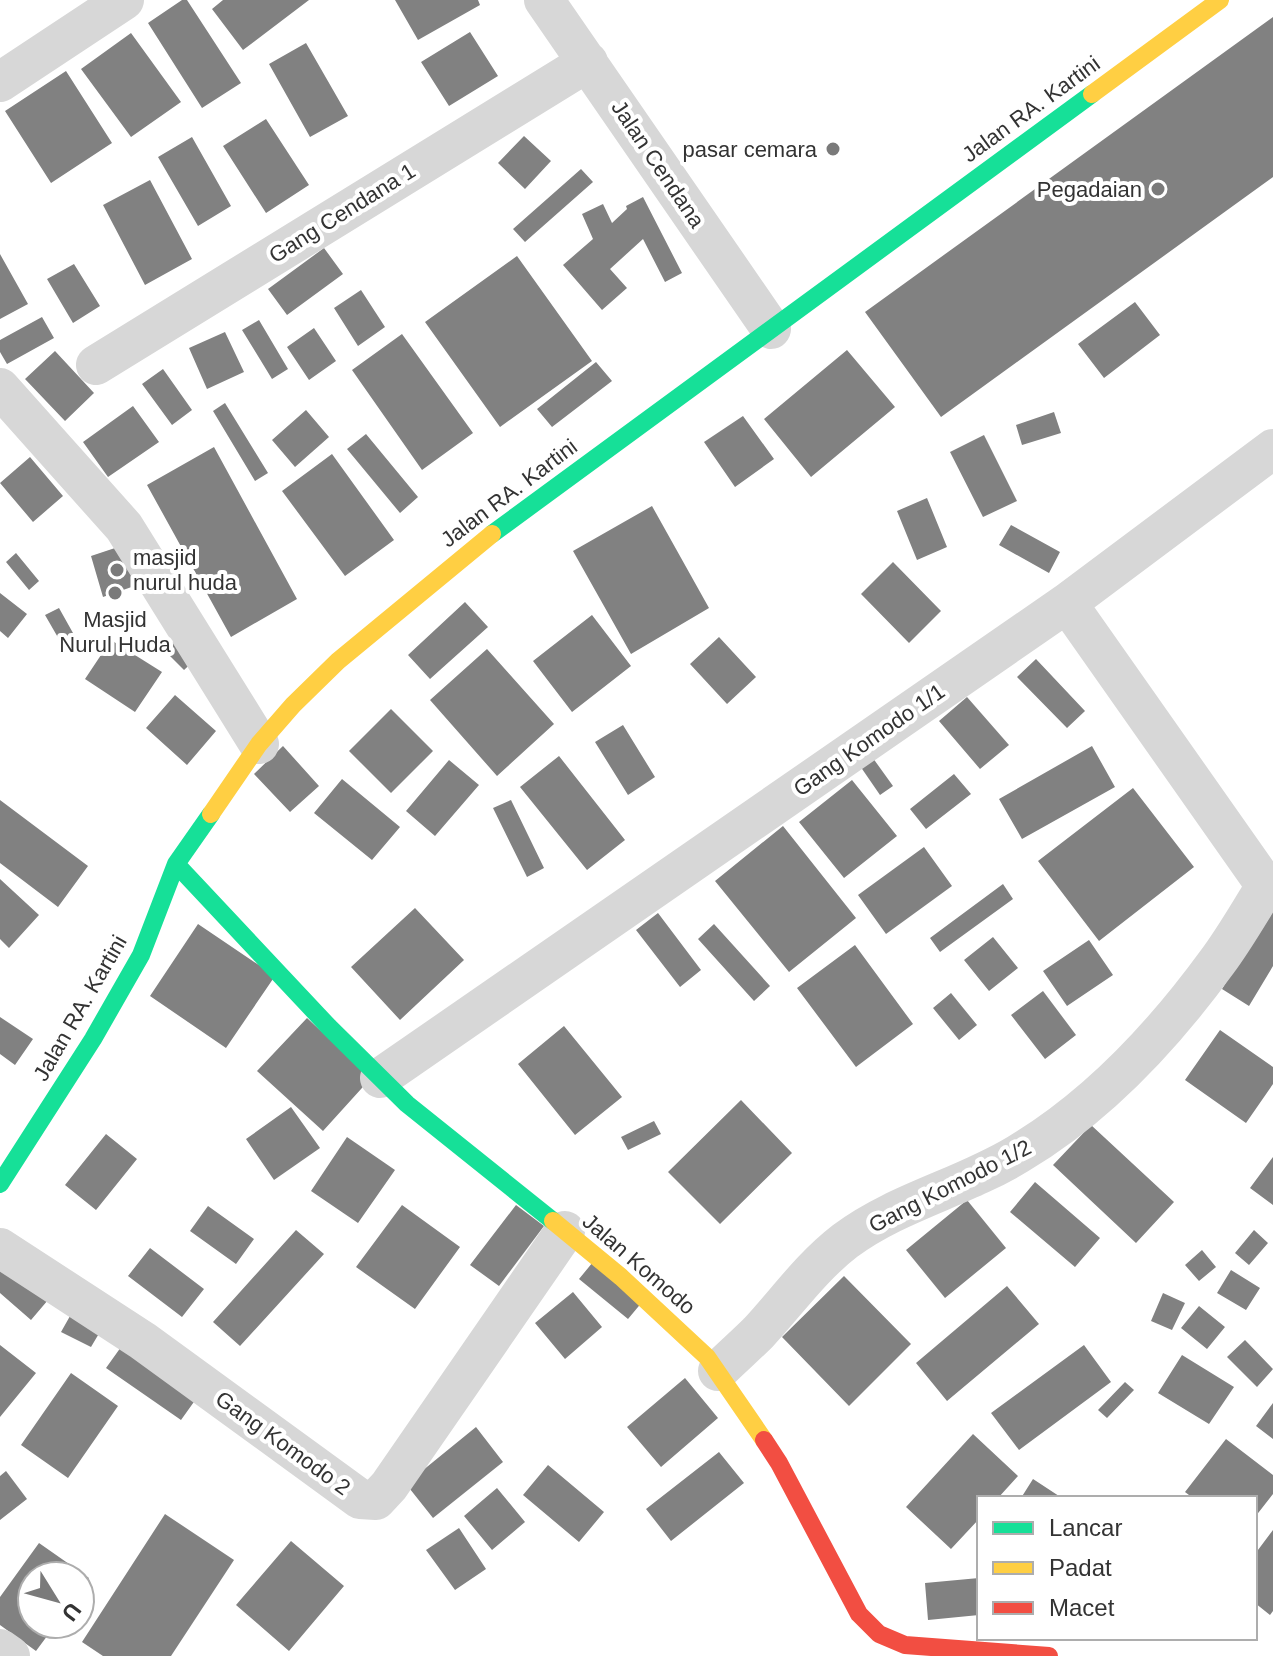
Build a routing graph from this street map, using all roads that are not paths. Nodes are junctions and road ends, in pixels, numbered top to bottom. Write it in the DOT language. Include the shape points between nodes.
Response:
graph roads {
  1 [pos="124,0"];
  2 [pos="544,0"];
  3 [pos="1220,0"];
  4 [pos="588,62"];
  5 [pos="0,82"];
  6 [pos="771,329"];
  7 [pos="96,365"];
  8 [pos="0,388"];
  9 [pos="1273,449"];
  10 [pos="1067,603"];
  11 [pos="259,744"];
  12 [pos="176,864"];
  13 [pos="1270,888"];
  14 [pos="380,1078"];
  15 [pos="0,1184"];
  16 [pos="565,1231"];
  17 [pos="0,1248"];
  18 [pos="718,1371"];
  19 [pos="0,1649"];
  20 [pos="10,1656"];
  21 [pos="1049,1656"];
  1 -- 5 [label="street"];
  2 -- 4 [label="street, Jalan Cendana"];
  3 -- 6 [label="street, Jalan RA. Kartini"];
  4 -- 6 [label="street, Jalan Cendana"];
  4 -- 7 [label="street, Gang Cendana 1"];
  6 -- 11 [label="street, Jalan RA. Kartini" via="482,541 338,661"];
  8 -- 11 [label="street" via="124,527"];
  9 -- 10 [label="street, Gang Komodo 1/1"];
  10 -- 13 [label="street"];
  10 -- 14 [label="street, Gang Komodo 1/1"];
  11 -- 12 [label="street, Jalan RA. Kartini"];
  12 -- 14 [label="street, Jalan Komodo"];
  12 -- 15 [label="street, Jalan RA. Kartini" via="141,955"];
  13 -- 18 [label="street, Gang Komodo 1/2" via="1218,962 1095,1098 1016,1155 892,1212 845,1242"];
  14 -- 16 [label="street, Jalan Komodo"];
  16 -- 17 [label="street, Gang Komodo 2" via="376,1500 360,1499 143,1341"];
  16 -- 18 [label="street, Jalan Komodo"];
  18 -- 21 [label="street, Jalan Komodo" via="779,1463 871,1629 905,1645"];
  19 -- 20 [label="street"];
}
